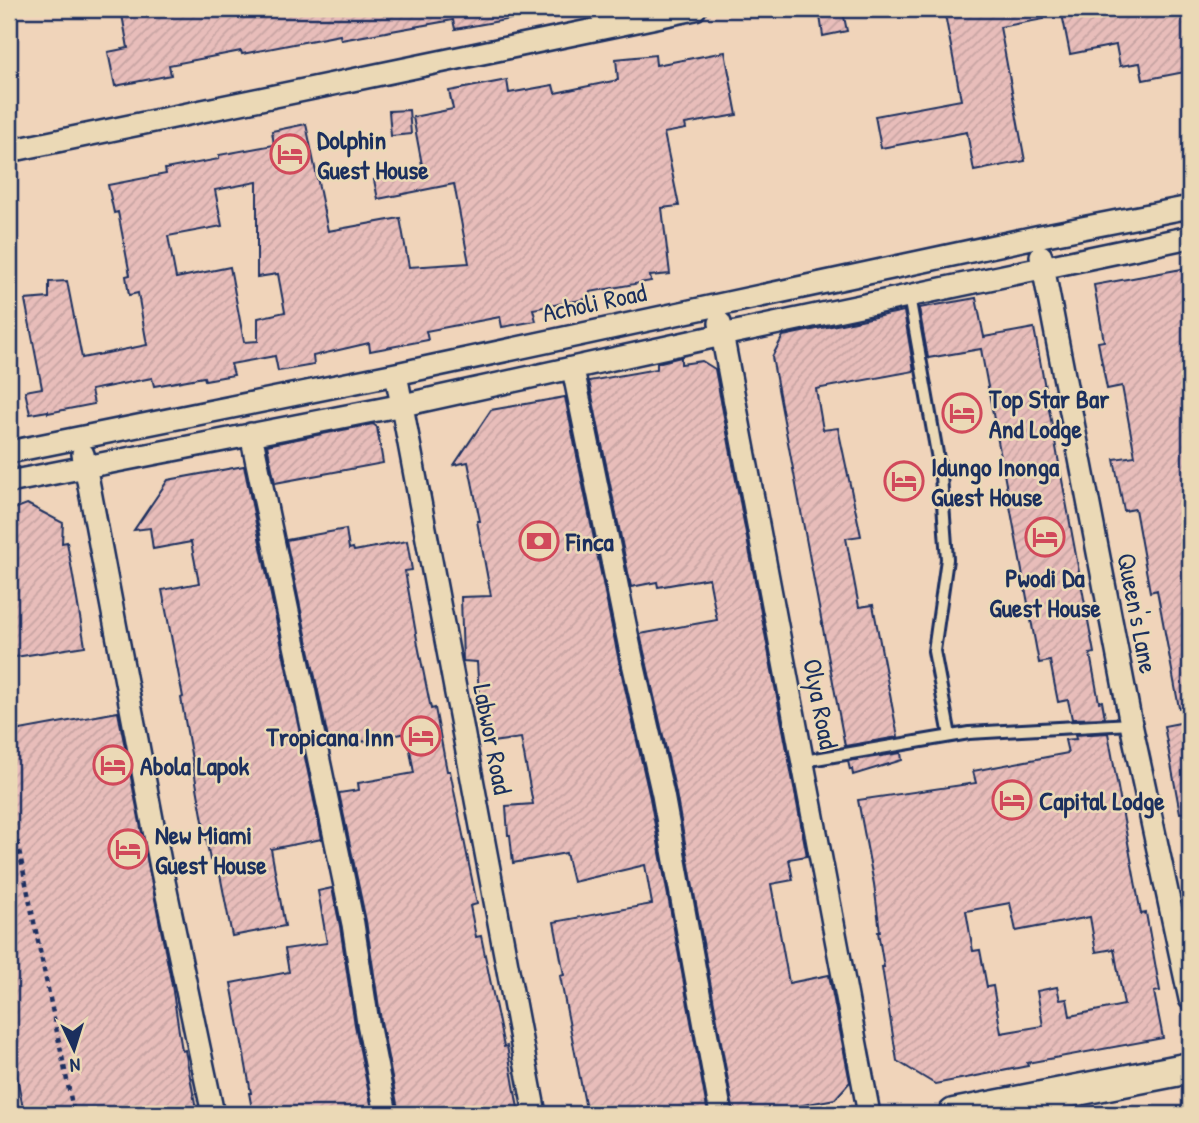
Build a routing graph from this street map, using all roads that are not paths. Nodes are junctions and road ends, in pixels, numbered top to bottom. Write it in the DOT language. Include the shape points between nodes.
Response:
graph roads {
  1 [pos="695,9"];
  2 [pos="613,18"];
  3 [pos="9,151"];
  4 [pos="1190,206"];
  5 [pos="1037,237"];
  6 [pos="1190,237"];
  7 [pos="1044,268"];
  8 [pos="909,296"];
  9 [pos="715,304"];
  10 [pos="722,335"];
  11 [pos="573,369"];
  12 [pos="396,374"];
  13 [pos="403,405"];
  14 [pos="251,434"];
  15 [pos="80,438"];
  16 [pos="9,452"];
  17 [pos="85,467"];
  18 [pos="9,482"];
  19 [pos="1131,724"];
  20 [pos="950,736"];
  21 [pos="804,761"];
  22 [pos="1190,999"];
  23 [pos="1190,1068"];
  24 [pos="1042,1106"];
  25 [pos="213,1114"];
  26 [pos="386,1114"];
  27 [pos="535,1114"];
  28 [pos="720,1114"];
  29 [pos="869,1114"];
  30 [pos="954,1114"];
  1 -- 2 [label="street"];
  2 -- 3 [label="street"];
  4 -- 5 [label="street, Acholi Road"];
  5 -- 7 [label="street, Queen's Lane"];
  5 -- 9 [label="street, Acholi Road"];
  6 -- 7 [label="street"];
  7 -- 8 [label="street"];
  7 -- 19 [label="street, Queen's Lane"];
  8 -- 10 [label="street"];
  8 -- 20 [label="lane" via="941,476 947,559 934,650"];
  9 -- 10 [label="street, Olya Road"];
  9 -- 12 [label="street, Acholi Road"];
  10 -- 11 [label="street"];
  10 -- 21 [label="street, Olya Road"];
  11 -- 13 [label="street"];
  11 -- 28 [label="street" via="663,794"];
  12 -- 13 [label="street, Labwor Road"];
  12 -- 15 [label="street, Acholi Road"];
  13 -- 14 [label="street"];
  13 -- 27 [label="street, Labwor Road"];
  14 -- 17 [label="street"];
  14 -- 26 [label="street" via="353,924"];
  15 -- 16 [label="street, Acholi Road"];
  15 -- 17 [label="street"];
  17 -- 18 [label="street"];
  17 -- 25 [label="street"];
  19 -- 20 [label="lane"];
  19 -- 22 [label="street, Queen's Lane"];
  20 -- 21 [label="lane"];
  21 -- 29 [label="street, Olya Road"];
  23 -- 24 [label="main road"];
  24 -- 30 [label="main road"];
}
